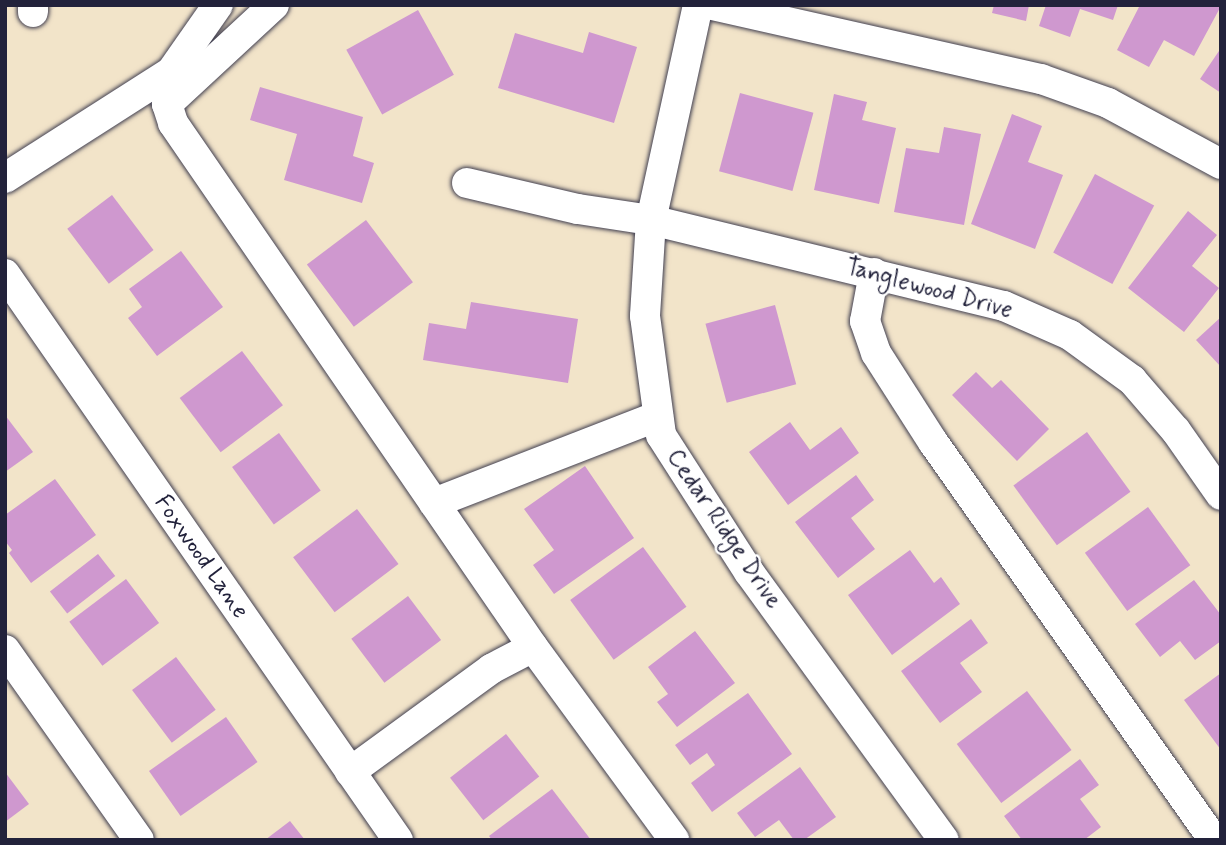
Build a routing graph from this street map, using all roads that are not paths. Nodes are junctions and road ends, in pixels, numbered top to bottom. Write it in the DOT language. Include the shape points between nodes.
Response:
graph roads {
  1 [pos="218,5"];
  2 [pos="274,5"];
  3 [pos="698,5"];
  4 [pos="712,5"];
  5 [pos="1221,164"];
  6 [pos="5,178"];
  7 [pos="467,183"];
  8 [pos="651,220"];
  9 [pos="874,273"];
  10 [pos="5,274"];
  11 [pos="658,416"];
  12 [pos="1221,495"];
  13 [pos="434,503"];
  14 [pos="533,647"];
  15 [pos="5,650"];
  16 [pos="350,772"];
  17 [pos="139,840"];
  18 [pos="398,840"];
  19 [pos="674,840"];
  20 [pos="944,840"];
  21 [pos="1214,840"];
  1 -- 6 [label="street" via="171,72"];
  2 -- 13 [label="street" via="167,104 173,123"];
  3 -- 8 [label="street, Cedar Ridge Drive"];
  4 -- 5 [label="street" via="1041,79 1120,109"];
  7 -- 8 [label="street, Tanglewood Drive"];
  8 -- 9 [label="street, Tanglewood Drive"];
  8 -- 11 [label="street, Cedar Ridge Drive" via="645,316"];
  9 -- 12 [label="street, Tanglewood Drive" via="1004,306 1070,335 1132,380 1176,431"];
  9 -- 21 [label="street" via="865,321 876,353 933,442"];
  10 -- 16 [label="street, Foxwood Lane"];
  11 -- 13 [label="street"];
  11 -- 20 [label="street, Cedar Ridge Drive" via="661,435 704,506"];
  13 -- 14 [label="street"];
  14 -- 16 [label="street" via="491,668"];
  14 -- 19 [label="street"];
  15 -- 17 [label="street"];
  16 -- 18 [label="street, Foxwood Lane"];
}
